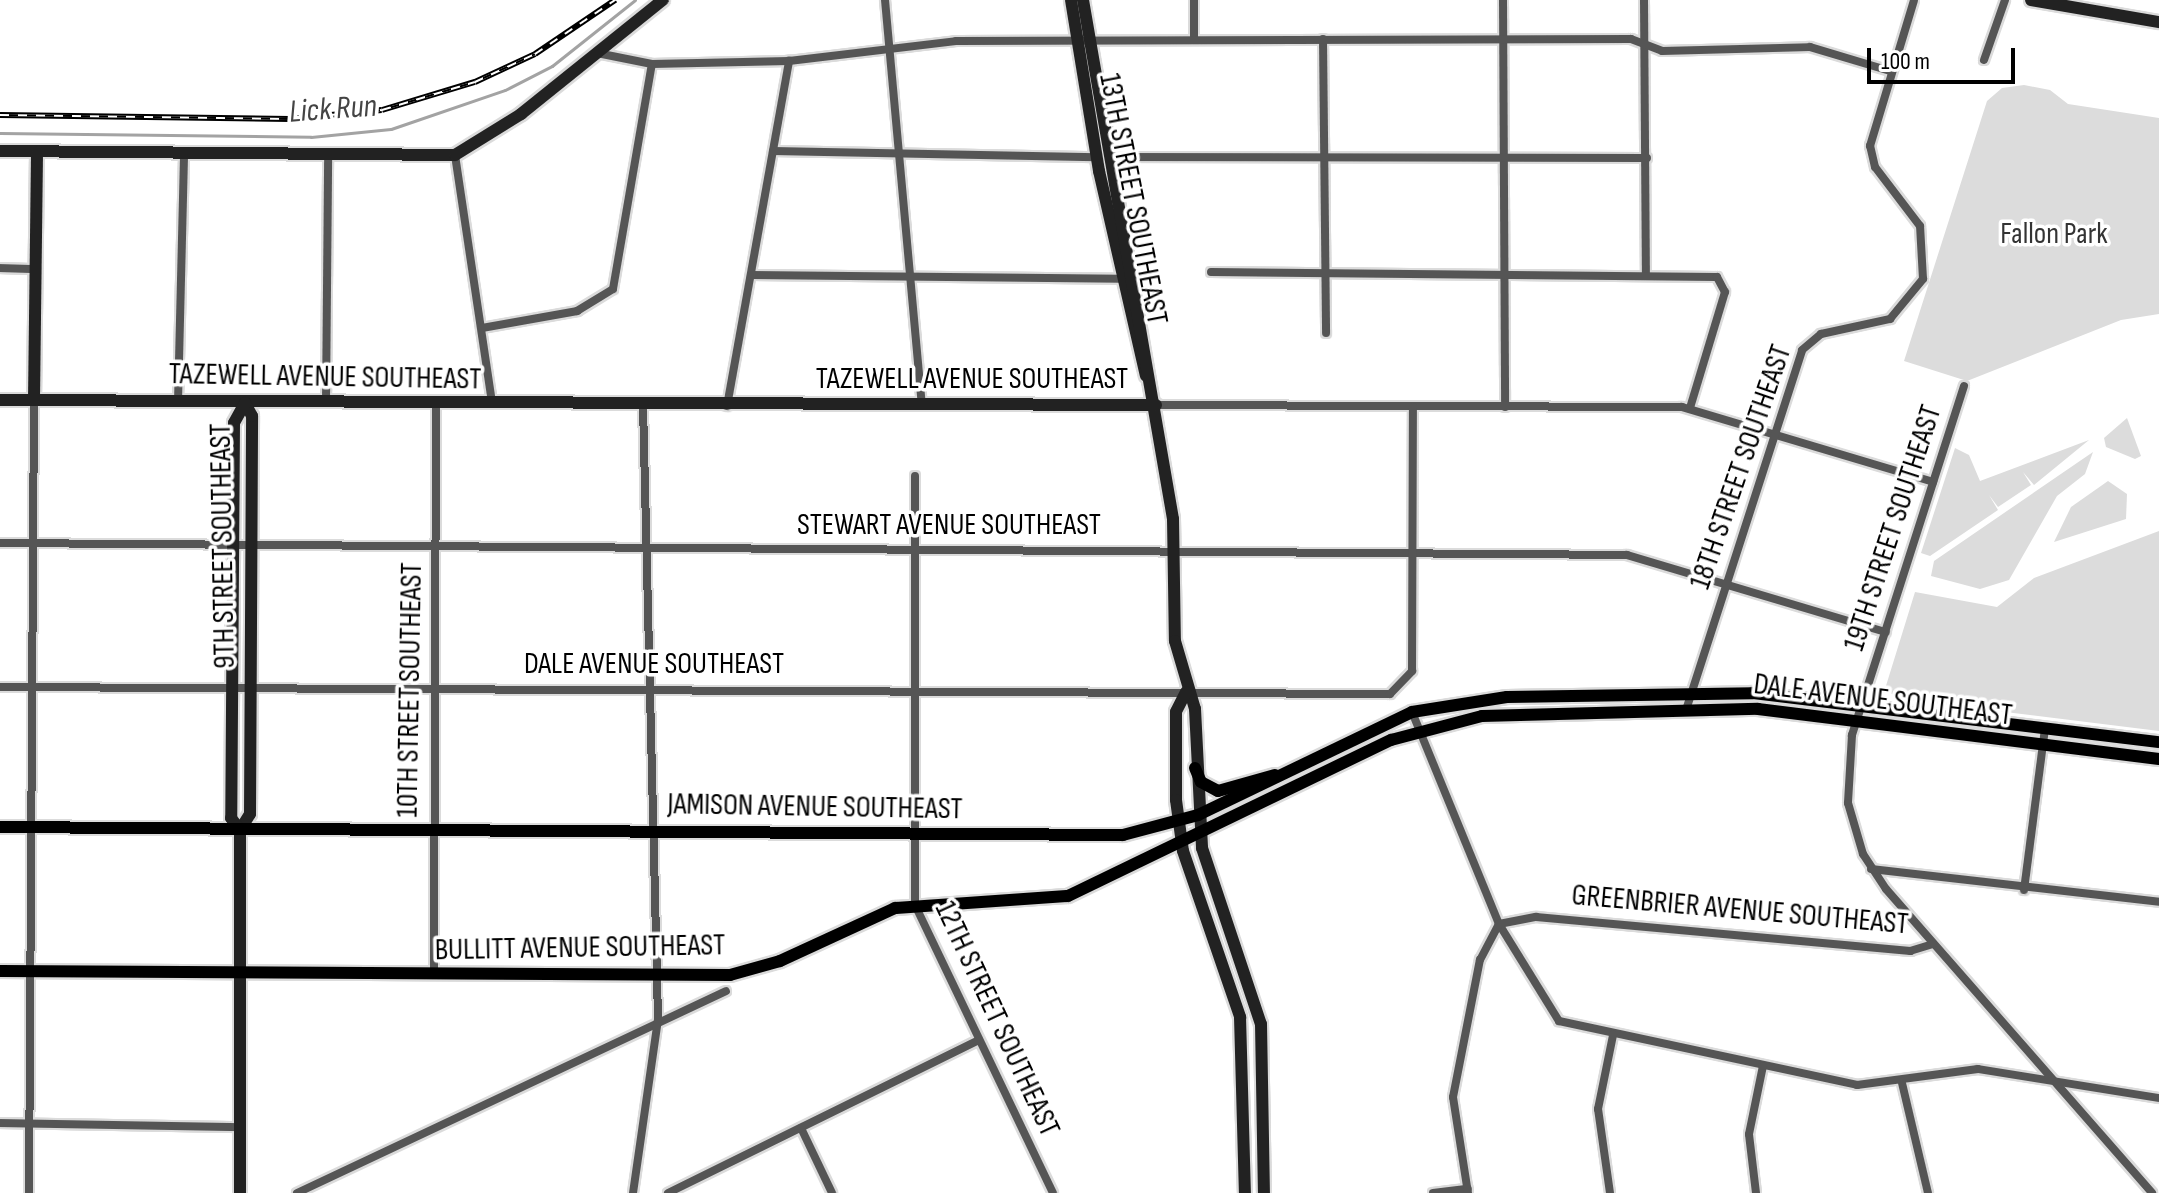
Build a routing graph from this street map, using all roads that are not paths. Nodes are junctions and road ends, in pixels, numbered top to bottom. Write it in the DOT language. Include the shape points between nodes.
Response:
graph roads {
  1 [pos="663,0"];
  2 [pos="885,0"];
  3 [pos="1071,0"];
  4 [pos="1083,0"];
  5 [pos="1194,0"];
  6 [pos="1503,0"];
  7 [pos="1644,0"];
  8 [pos="1914,0"];
  9 [pos="2005,0"];
  10 [pos="2031,0"];
  11 [pos="2159,22"];
  12 [pos="1323,39"];
  13 [pos="1081,40"];
  14 [pos="1194,40"];
  15 [pos="1503,40"];
  16 [pos="891,43"];
  17 [pos="1646,45"];
  18 [pos="597,53"];
  19 [pos="1984,60"];
  20 [pos="789,61"];
  21 [pos="652,64"];
  22 [pos="1890,71"];
  23 [pos="0,151"];
  24 [pos="773,151"];
  25 [pos="37,152"];
  26 [pos="184,154"];
  27 [pos="455,155"];
  28 [pos="328,156"];
  29 [pos="1103,157"];
  30 [pos="1647,158"];
  31 [pos="901,159"];
  32 [pos="1324,159"];
  33 [pos="1505,160"];
  34 [pos="0,268"];
  35 [pos="35,269"];
  36 [pos="1211,272"];
  37 [pos="1324,274"];
  38 [pos="751,275"];
  39 [pos="912,275"];
  40 [pos="1505,275"];
  41 [pos="1646,275"];
  42 [pos="1121,279"];
  43 [pos="482,328"];
  44 [pos="1326,333"];
  45 [pos="1964,386"];
  46 [pos="0,400"];
  47 [pos="34,400"];
  48 [pos="178,402"];
  49 [pos="245,403"];
  50 [pos="326,403"];
  51 [pos="436,404"];
  52 [pos="492,405"];
  53 [pos="643,405"];
  54 [pos="922,405"];
  55 [pos="1156,405"];
  56 [pos="727,406"];
  57 [pos="1413,407"];
  58 [pos="1505,407"];
  59 [pos="1690,408"];
  60 [pos="1773,432"];
  61 [pos="915,476"];
  62 [pos="1933,482"];
  63 [pos="0,543"];
  64 [pos="32,543"];
  65 [pos="233,544"];
  66 [pos="251,545"];
  67 [pos="436,545"];
  68 [pos="647,547"];
  69 [pos="917,548"];
  70 [pos="1175,550"];
  71 [pos="1412,551"];
  72 [pos="1726,580"];
  73 [pos="1886,632"];
  74 [pos="0,687"];
  75 [pos="31,687"];
  76 [pos="232,688"];
  77 [pos="251,688"];
  78 [pos="436,689"];
  79 [pos="651,691"];
  80 [pos="916,692"];
  81 [pos="1186,692"];
  82 [pos="1691,692"];
  83 [pos="1601,695"];
  84 [pos="1862,705"];
  85 [pos="1686,710"];
  86 [pos="1412,712"];
  87 [pos="1857,721"];
  88 [pos="2045,728"];
  89 [pos="1419,729"];
  90 [pos="2159,742"];
  91 [pos="2043,745"];
  92 [pos="2159,759"];
  93 [pos="1195,768"];
  94 [pos="1283,775"];
  95 [pos="1198,815"];
  96 [pos="1179,822"];
  97 [pos="0,827"];
  98 [pos="30,828"];
  99 [pos="240,830"];
  100 [pos="655,831"];
  101 [pos="433,833"];
  102 [pos="1200,834"];
  103 [pos="915,835"];
  104 [pos="1182,842"];
  105 [pos="1871,869"];
  106 [pos="2024,890"];
  107 [pos="2159,902"];
  108 [pos="915,905"];
  109 [pos="1499,924"];
  110 [pos="1933,944"];
  111 [pos="0,971"];
  112 [pos="28,971"];
  113 [pos="240,975"];
  114 [pos="434,975"];
  115 [pos="657,978"];
  116 [pos="726,991"];
  117 [pos="658,1019"];
  118 [pos="1613,1035"];
  119 [pos="977,1041"];
  120 [pos="1763,1066"];
  121 [pos="2051,1081"];
  122 [pos="1902,1083"];
  123 [pos="2159,1098"];
  124 [pos="0,1123"];
  125 [pos="28,1123"];
  126 [pos="240,1127"];
  127 [pos="801,1128"];
  128 [pos="1468,1191"];
  129 [pos="29,1193"];
  130 [pos="240,1193"];
  131 [pos="297,1193"];
  132 [pos="633,1193"];
  133 [pos="668,1193"];
  134 [pos="832,1193"];
  135 [pos="1053,1193"];
  136 [pos="1245,1193"];
  137 [pos="1264,1193"];
  138 [pos="1433,1193"];
  139 [pos="1610,1193"];
  140 [pos="1756,1193"];
  141 [pos="1928,1193"];
  142 [pos="2152,1193"];
  1 -- 18 [label="street"];
  2 -- 16 [label="street"];
  3 -- 13 [label="street, 13TH STREET SOUTHEAST"];
  4 -- 13 [label="street, 13TH STREET SOUTHEAST"];
  5 -- 14 [label="street"];
  6 -- 15 [label="street"];
  7 -- 17 [label="street"];
  8 -- 22 [label="street, 18TH STREET SOUTHEAST"];
  9 -- 19 [label="street"];
  10 -- 11 [label="street"];
  12 -- 14 [label="street"];
  12 -- 15 [label="street"];
  12 -- 32 [label="street"];
  13 -- 14 [label="street"];
  13 -- 16 [label="street"];
  13 -- 29 [label="street, 13TH STREET SOUTHEAST"];
  15 -- 17 [label="street"];
  15 -- 33 [label="street"];
  16 -- 20 [label="street"];
  16 -- 31 [label="street"];
  17 -- 22 [label="street" via="1810,47"];
  17 -- 30 [label="street"];
  18 -- 21 [label="street"];
  18 -- 27 [label="street" via="482,143"];
  20 -- 21 [label="street"];
  20 -- 24 [label="street"];
  21 -- 43 [label="street" via="613,289 591,307"];
  22 -- 60 [label="street, 18TH STREET SOUTHEAST" via="1870,135 1872,158 1920,226 1923,279 1890,319 1808,342"];
  23 -- 25 [label="street"];
  24 -- 31 [label="street"];
  24 -- 38 [label="street"];
  25 -- 26 [label="street"];
  25 -- 35 [label="street"];
  26 -- 28 [label="street"];
  26 -- 48 [label="street"];
  27 -- 28 [label="street"];
  27 -- 43 [label="street"];
  28 -- 50 [label="street"];
  29 -- 31 [label="street"];
  29 -- 32 [label="street"];
  29 -- 42 [label="street, 13TH STREET SOUTHEAST"];
  29 -- 55 [label="street, 13TH STREET SOUTHEAST"];
  30 -- 33 [label="street"];
  30 -- 41 [label="street"];
  31 -- 39 [label="street"];
  32 -- 33 [label="street"];
  32 -- 37 [label="street"];
  33 -- 40 [label="street"];
  34 -- 35 [label="street"];
  35 -- 47 [label="street"];
  36 -- 37 [label="street"];
  37 -- 40 [label="street"];
  37 -- 44 [label="street"];
  38 -- 39 [label="street"];
  38 -- 56 [label="street"];
  39 -- 42 [label="street"];
  39 -- 54 [label="street"];
  40 -- 41 [label="street"];
  40 -- 58 [label="street"];
  41 -- 59 [label="street" via="1708,276 1724,284"];
  42 -- 55 [label="street, 13TH STREET SOUTHEAST"];
  43 -- 52 [label="street"];
  45 -- 62 [label="street, 19TH STREET SOUTHEAST"];
  46 -- 47 [label="street, TAZEWELL AVENUE SOUTHEAST"];
  47 -- 48 [label="street, TAZEWELL AVENUE SOUTHEAST"];
  47 -- 64 [label="street"];
  48 -- 49 [label="street, TAZEWELL AVENUE SOUTHEAST"];
  49 -- 50 [label="street, TAZEWELL AVENUE SOUTHEAST"];
  49 -- 65 [label="street, 9TH STREET SOUTHEAST" via="234,421"];
  49 -- 66 [label="street, 9TH STREET SOUTHEAST" via="252,416"];
  50 -- 51 [label="street, TAZEWELL AVENUE SOUTHEAST"];
  51 -- 52 [label="street, TAZEWELL AVENUE SOUTHEAST"];
  51 -- 67 [label="street, 10TH STREET SOUTHEAST"];
  52 -- 53 [label="street, TAZEWELL AVENUE SOUTHEAST"];
  53 -- 56 [label="street, TAZEWELL AVENUE SOUTHEAST"];
  53 -- 68 [label="street"];
  54 -- 55 [label="street, TAZEWELL AVENUE SOUTHEAST"];
  54 -- 56 [label="street, TAZEWELL AVENUE SOUTHEAST"];
  55 -- 57 [label="street, TAZEWELL AVENUE SOUTHEAST"];
  55 -- 70 [label="street, 13TH STREET SOUTHEAST"];
  57 -- 58 [label="street, TAZEWELL AVENUE SOUTHEAST"];
  57 -- 71 [label="street, DALE AVENUE SOUTHEAST"];
  58 -- 59 [label="street, TAZEWELL AVENUE SOUTHEAST"];
  59 -- 60 [label="street, TAZEWELL AVENUE SOUTHEAST"];
  60 -- 62 [label="street, TAZEWELL AVENUE SOUTHEAST"];
  60 -- 72 [label="street, 18TH STREET SOUTHEAST"];
  61 -- 69 [label="street, 12TH STREET SOUTHEAST"];
  62 -- 73 [label="street, 19TH STREET SOUTHEAST"];
  63 -- 64 [label="street, STEWART AVENUE SOUTHEAST"];
  64 -- 65 [label="street, STEWART AVENUE SOUTHEAST"];
  64 -- 75 [label="street"];
  65 -- 66 [label="street, STEWART AVENUE SOUTHEAST"];
  65 -- 76 [label="street, 9TH STREET SOUTHEAST"];
  66 -- 67 [label="street, STEWART AVENUE SOUTHEAST"];
  66 -- 77 [label="street, 9TH STREET SOUTHEAST"];
  67 -- 68 [label="street, STEWART AVENUE SOUTHEAST"];
  67 -- 78 [label="street, 10TH STREET SOUTHEAST"];
  68 -- 69 [label="street, STEWART AVENUE SOUTHEAST"];
  68 -- 79 [label="street"];
  69 -- 70 [label="street, STEWART AVENUE SOUTHEAST"];
  69 -- 80 [label="street, 12TH STREET SOUTHEAST"];
  70 -- 71 [label="street, STEWART AVENUE SOUTHEAST"];
  70 -- 81 [label="street, 13TH STREET SOUTHEAST" via="1175,641"];
  71 -- 72 [label="street, STEWART AVENUE SOUTHEAST" via="1645,556"];
  71 -- 81 [label="street, DALE AVENUE SOUTHEAST" via="1412,671 1404,686 1385,695"];
  72 -- 73 [label="street, STEWART AVENUE SOUTHEAST"];
  72 -- 82 [label="street, 18TH STREET SOUTHEAST"];
  73 -- 84 [label="street, 19TH STREET SOUTHEAST"];
  74 -- 75 [label="street, DALE AVENUE SOUTHEAST"];
  75 -- 76 [label="street, DALE AVENUE SOUTHEAST"];
  75 -- 98 [label="street"];
  76 -- 77 [label="street, DALE AVENUE SOUTHEAST"];
  76 -- 99 [label="street, 9TH STREET SOUTHEAST" via="231,818"];
  77 -- 78 [label="street, DALE AVENUE SOUTHEAST"];
  77 -- 99 [label="street, 9TH STREET SOUTHEAST" via="250,814"];
  78 -- 79 [label="street, DALE AVENUE SOUTHEAST"];
  78 -- 101 [label="street, 10TH STREET SOUTHEAST"];
  79 -- 80 [label="street, DALE AVENUE SOUTHEAST"];
  79 -- 100 [label="street"];
  80 -- 81 [label="street, DALE AVENUE SOUTHEAST"];
  80 -- 103 [label="street, 12TH STREET SOUTHEAST"];
  81 -- 93 [label="street, 13TH STREET SOUTHEAST" via="1195,709"];
  81 -- 96 [label="street, 13TH STREET SOUTHEAST" via="1176,712"];
  82 -- 83 [label="main road, DALE AVENUE SOUTHEAST"];
  82 -- 84 [label="main road, DALE AVENUE SOUTHEAST"];
  82 -- 85 [label="street, 18TH STREET SOUTHEAST"];
  83 -- 86 [label="main road, JAMISON AVENUE SOUTHEAST" via="1463,701"];
  84 -- 87 [label="street, 19TH STREET SOUTHEAST"];
  84 -- 88 [label="main road, DALE AVENUE SOUTHEAST"];
  85 -- 87 [label="main road, DALE AVENUE SOUTHEAST"];
  85 -- 89 [label="main road, DALE AVENUE SOUTHEAST" via="1482,716"];
  86 -- 89 [label="street"];
  86 -- 94 [label="main road, JAMISON AVENUE SOUTHEAST"];
  87 -- 91 [label="main road, DALE AVENUE SOUTHEAST"];
  87 -- 105 [label="street, 19TH STREET SOUTHEAST" via="1845,780"];
  88 -- 90 [label="main road, DALE AVENUE SOUTHEAST"];
  88 -- 91 [label="street"];
  89 -- 102 [label="main road"];
  89 -- 109 [label="street"];
  91 -- 92 [label="main road, DALE AVENUE SOUTHEAST"];
  91 -- 106 [label="street"];
  93 -- 94 [label="main road" via="1201,782 1218,791"];
  93 -- 95 [label="street, 13TH STREET SOUTHEAST"];
  94 -- 95 [label="main road, JAMISON AVENUE SOUTHEAST"];
  95 -- 96 [label="main road, JAMISON AVENUE SOUTHEAST"];
  95 -- 102 [label="street, 13TH STREET SOUTHEAST"];
  96 -- 103 [label="main road, JAMISON AVENUE SOUTHEAST" via="1123,835"];
  96 -- 104 [label="street, 13TH STREET SOUTHEAST"];
  97 -- 98 [label="main road, JAMISON AVENUE SOUTHEAST"];
  98 -- 99 [label="main road, JAMISON AVENUE SOUTHEAST"];
  98 -- 112 [label="street"];
  99 -- 101 [label="main road, JAMISON AVENUE SOUTHEAST"];
  99 -- 113 [label="street, 9TH STREET SOUTHEAST"];
  100 -- 101 [label="main road, JAMISON AVENUE SOUTHEAST"];
  100 -- 103 [label="main road, JAMISON AVENUE SOUTHEAST"];
  100 -- 115 [label="street"];
  101 -- 114 [label="street, 10TH STREET SOUTHEAST"];
  102 -- 104 [label="main road"];
  102 -- 137 [label="street, 13TH STREET SOUTHEAST" via="1261,1024"];
  103 -- 108 [label="street, 12TH STREET SOUTHEAST"];
  104 -- 108 [label="main road, BULLITT AVENUE SOUTHEAST" via="1068,896"];
  104 -- 136 [label="street, 13TH STREET SOUTHEAST" via="1240,1017"];
  105 -- 106 [label="street"];
  105 -- 110 [label="street, 19TH STREET SOUTHEAST"];
  106 -- 107 [label="street"];
  108 -- 115 [label="main road, BULLITT AVENUE SOUTHEAST" via="868,916 755,969"];
  108 -- 119 [label="street, 12TH STREET SOUTHEAST"];
  109 -- 110 [label="street, GREENBRIER AVENUE SOUTHEAST" via="1536,917 1910,951"];
  109 -- 118 [label="street" via="1551,1016"];
  109 -- 128 [label="street" via="1480,960 1453,1097"];
  110 -- 121 [label="street, GREENBRIER AVENUE SOUTHEAST"];
  111 -- 112 [label="main road, BULLITT AVENUE SOUTHEAST"];
  112 -- 113 [label="main road, BULLITT AVENUE SOUTHEAST"];
  112 -- 125 [label="street"];
  113 -- 114 [label="main road, BULLITT AVENUE SOUTHEAST"];
  113 -- 126 [label="street, 9TH STREET SOUTHEAST"];
  114 -- 115 [label="main road, BULLITT AVENUE SOUTHEAST"];
  115 -- 117 [label="street"];
  116 -- 117 [label="street"];
  117 -- 131 [label="street"];
  117 -- 132 [label="street"];
  118 -- 120 [label="street"];
  118 -- 139 [label="street" via="1598,1109"];
  119 -- 127 [label="street"];
  119 -- 135 [label="street, 12TH STREET SOUTHEAST"];
  120 -- 122 [label="street" via="1857,1085"];
  120 -- 140 [label="street" via="1749,1134"];
  121 -- 122 [label="street" via="1965,1069"];
  121 -- 123 [label="street"];
  121 -- 142 [label="street, GREENBRIER AVENUE SOUTHEAST"];
  122 -- 141 [label="street"];
  124 -- 125 [label="street"];
  125 -- 126 [label="street"];
  125 -- 129 [label="street"];
  126 -- 130 [label="street, 9TH STREET SOUTHEAST"];
  127 -- 133 [label="street"];
  127 -- 134 [label="street"];
  128 -- 138 [label="street"];
}
